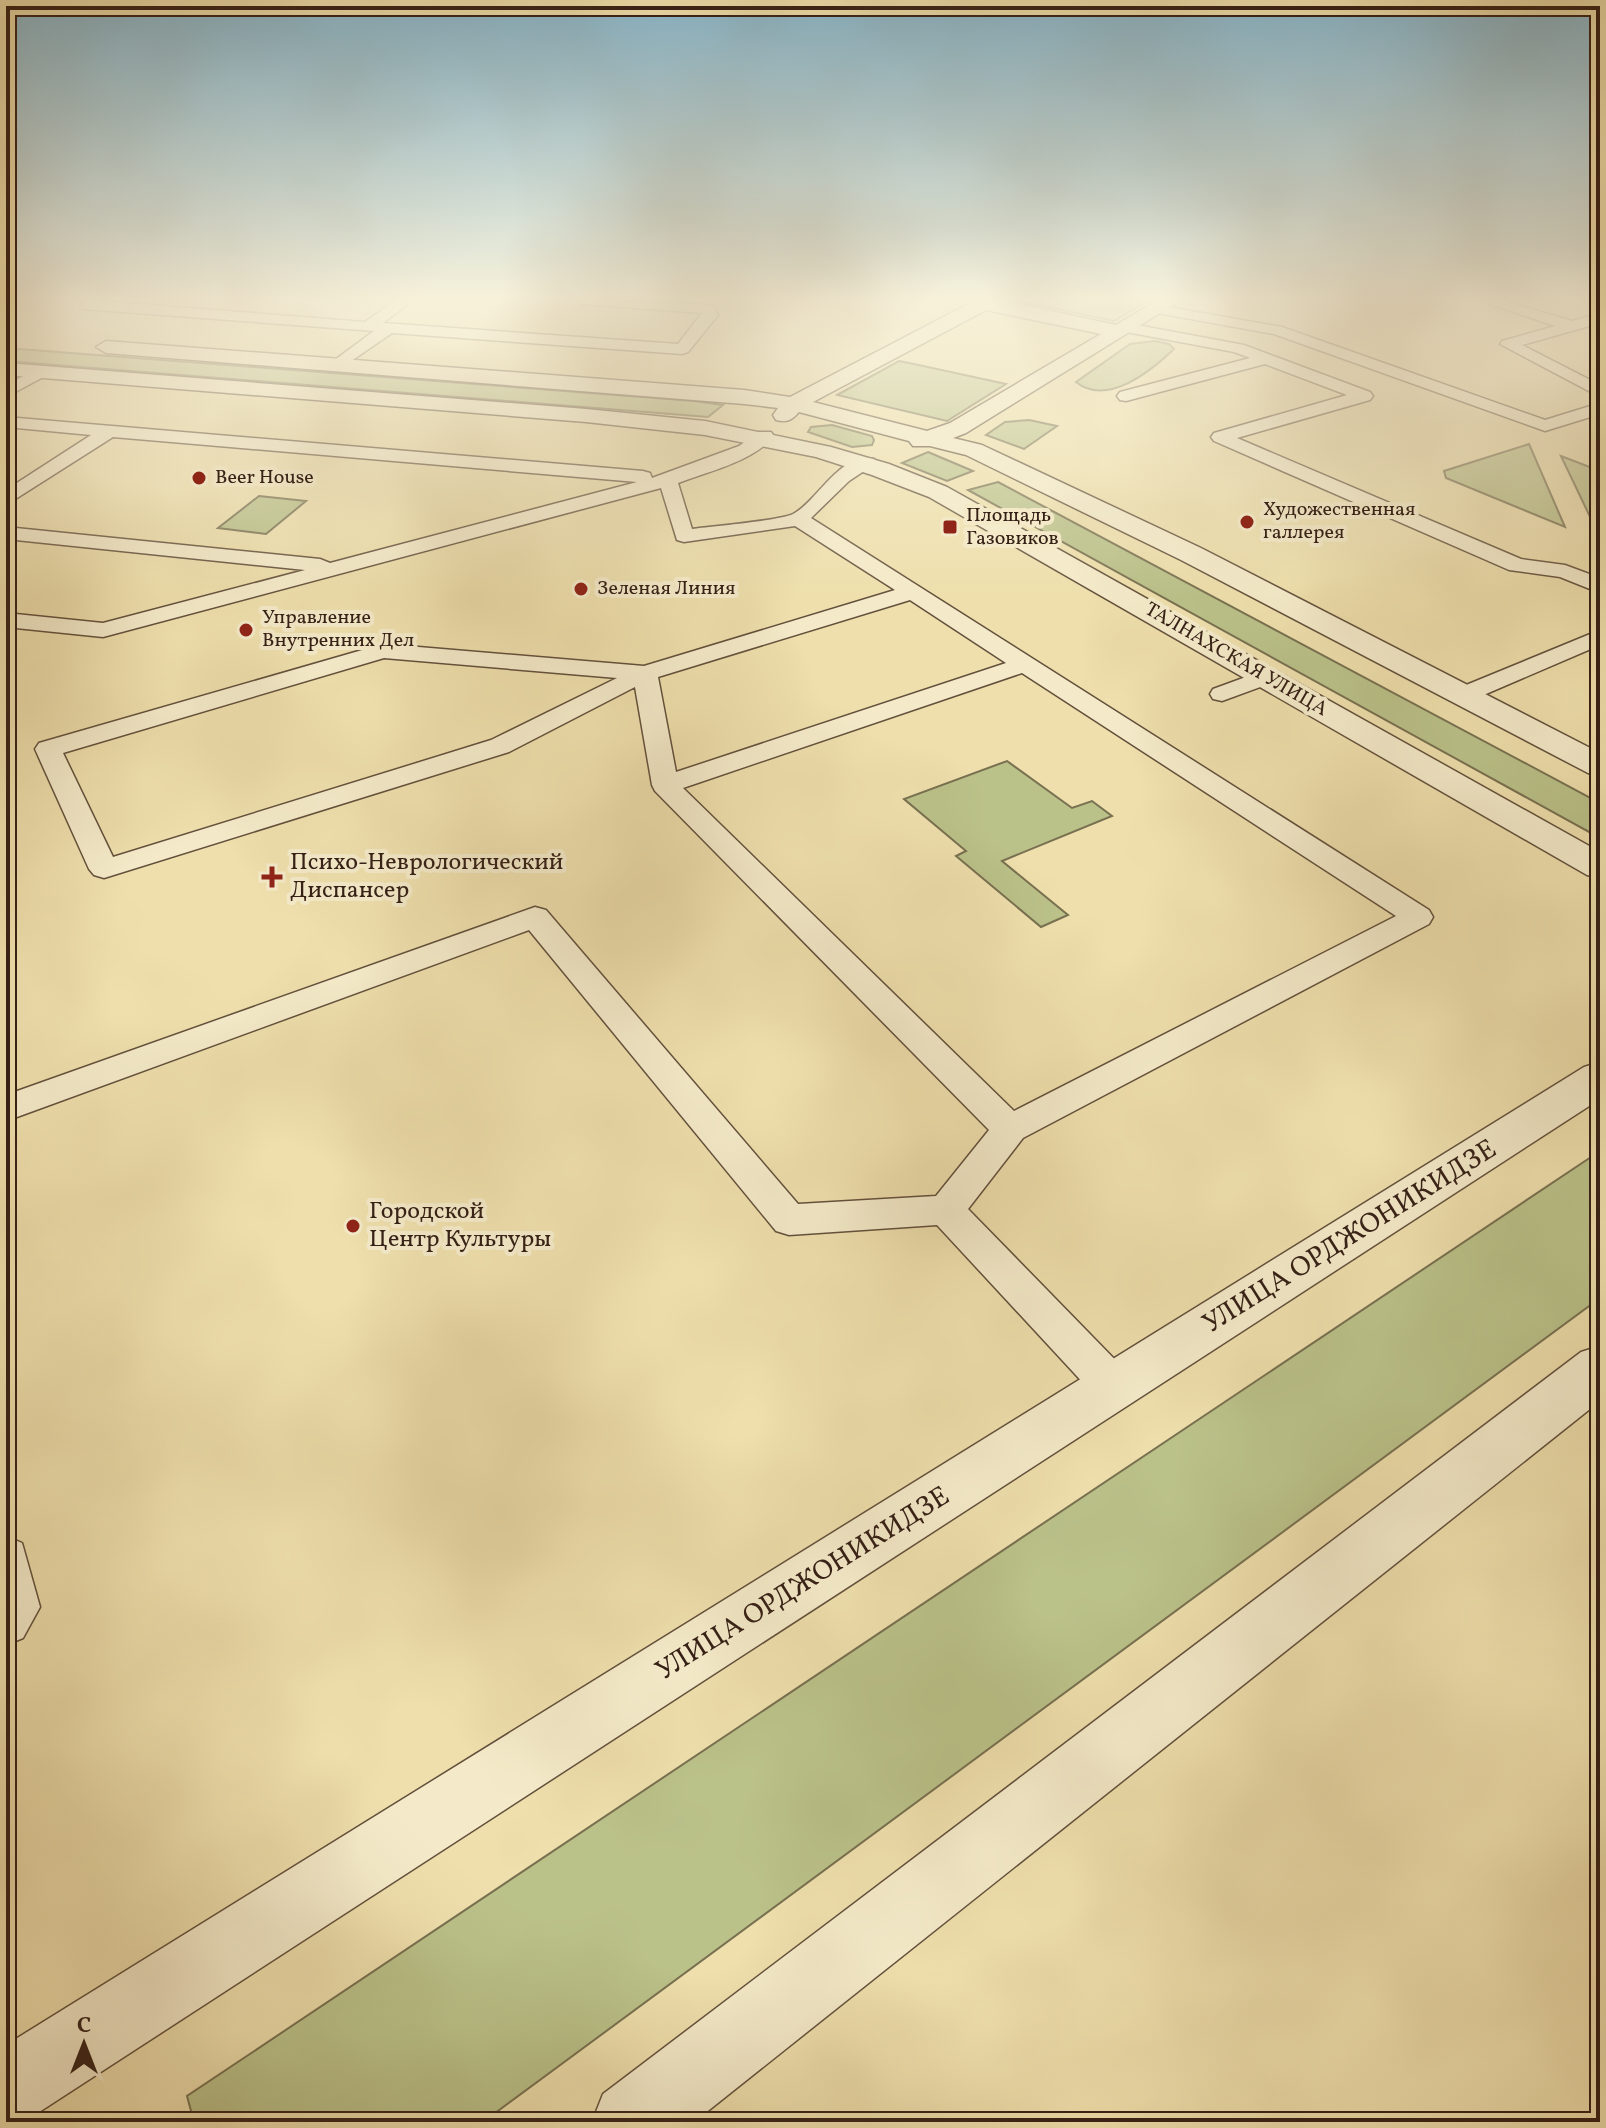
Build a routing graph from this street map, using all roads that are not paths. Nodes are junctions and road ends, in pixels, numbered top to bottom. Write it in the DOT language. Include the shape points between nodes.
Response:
graph roads {
  1 [pos="381,399"];
  2 [pos="751,399"];
  3 [pos="803,399"];
  4 [pos="1006,399"];
  5 [pos="1352,399"];
  6 [pos="1470,399"];
  7 [pos="794,404"];
  8 [pos="1600,408"];
  9 [pos="6,422"];
  10 [pos="109,431"];
  11 [pos="765,436"];
  12 [pos="931,437"];
  13 [pos="867,463"];
  14 [pos="668,480"];
  15 [pos="6,499"];
  16 [pos="799,519"];
  17 [pos="6,533"];
  18 [pos="341,567"];
  19 [pos="1600,586"];
  20 [pos="913,592"];
  21 [pos="6,620"];
  22 [pos="1600,637"];
  23 [pos="1026,664"];
  24 [pos="645,673"];
  25 [pos="1265,677"];
  26 [pos="1222,694"];
  27 [pos="1463,695"];
  28 [pos="1600,766"];
  29 [pos="665,785"];
  30 [pos="1600,867"];
  31 [pos="1600,1078"];
  32 [pos="6,1108"];
  33 [pos="1010,1129"];
  34 [pos="946,1210"];
  35 [pos="1600,1369"];
  36 [pos="1114,1387"];
  37 [pos="6,1559"];
  38 [pos="6,1621"];
  39 [pos="6,2089"];
  40 [pos="631,2122"];
  1 -- 11 [label="street, ТАЛНАХСКАЯ УЛИЦА"];
  2 -- 7 [label="street"];
  3 -- 7 [label="street"];
  4 -- 12 [label="street" via="958,428"];
  5 -- 19 [label="lane" via="1220,437 1517,565 1565,571"];
  6 -- 8 [label="lane" via="1545,426"];
  7 -- 11 [label="street"];
  7 -- 12 [label="street"];
  9 -- 10 [label="lane"];
  10 -- 14 [label="lane"];
  10 -- 15 [label="lane"];
  11 -- 13 [label="street, ТАЛНАХСКАЯ УЛИЦА"];
  11 -- 14 [label="lane" via="746,450"];
  12 -- 13 [label="street"];
  12 -- 27 [label="street" via="974,450 1191,554"];
  13 -- 16 [label="lane" via="842,477"];
  13 -- 25 [label="street, ТАЛНАХСКАЯ УЛИЦА" via="938,492"];
  14 -- 16 [label="lane" via="684,536"];
  14 -- 18 [label="lane"];
  16 -- 20 [label="lane"];
  17 -- 18 [label="lane"];
  18 -- 21 [label="lane" via="103,630"];
  20 -- 23 [label="lane"];
  20 -- 24 [label="lane"];
  22 -- 27 [label="lane"];
  23 -- 29 [label="lane"];
  23 -- 33 [label="lane" via="1139,726 1418,917"];
  24 -- 24 [label="lane" via="383,651 48,749 104,869 500,746"];
  24 -- 29 [label="lane"];
  25 -- 26 [label="lane"];
  25 -- 30 [label="street, ТАЛНАХСКАЯ УЛИЦА"];
  27 -- 28 [label="street"];
  29 -- 33 [label="lane"];
  31 -- 36 [label="street, УЛИЦА ОРДЖОНИКИДЗЕ"];
  32 -- 34 [label="lane" via="535,917 789,1220"];
  33 -- 34 [label="lane"];
  34 -- 36 [label="lane"];
  35 -- 40 [label="street"];
  36 -- 39 [label="street, УЛИЦА ОРДЖОНИКИДЗЕ"];
  37 -- 38 [label="lane" via="16,1607"];
}
